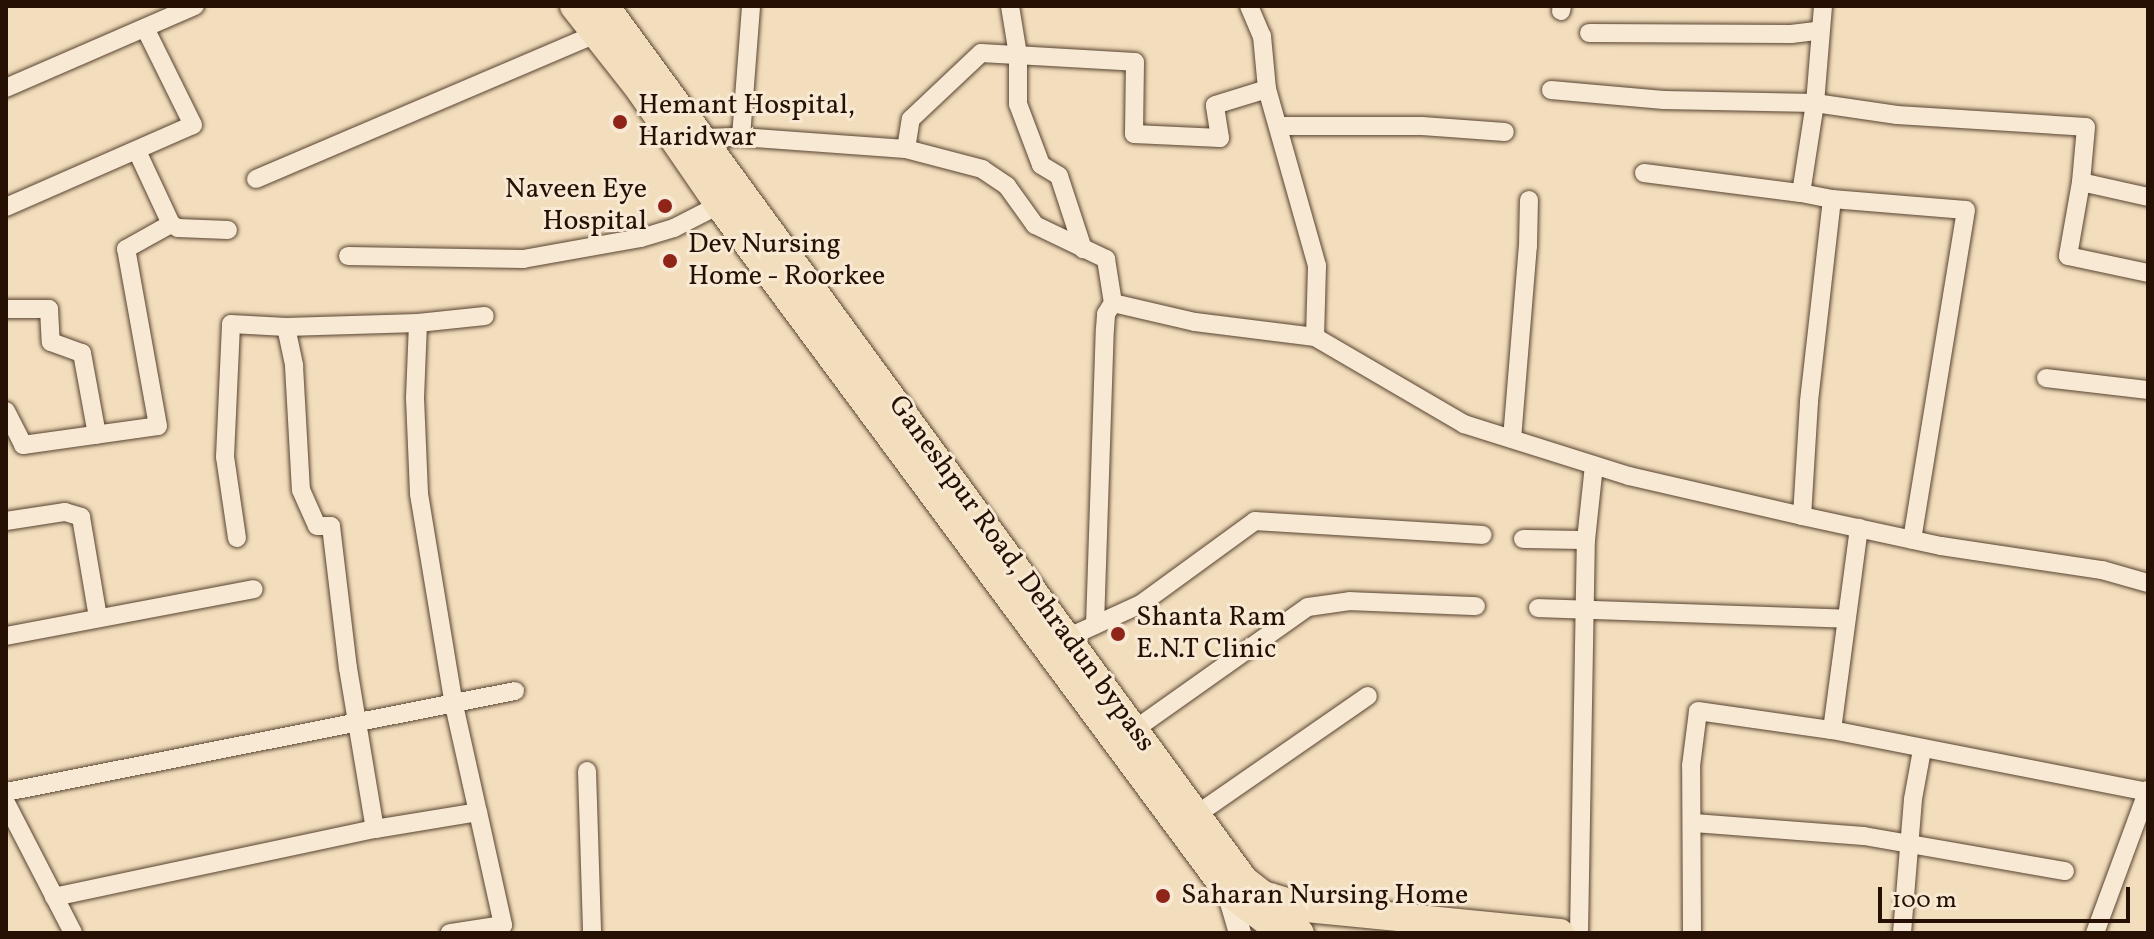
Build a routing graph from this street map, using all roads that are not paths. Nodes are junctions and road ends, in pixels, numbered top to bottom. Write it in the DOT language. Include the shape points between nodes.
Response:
graph roads {
  1 [pos="195,6"];
  2 [pos="574,6"];
  3 [pos="605,6"];
  4 [pos="751,6"];
  5 [pos="1010,6"];
  6 [pos="1249,6"];
  7 [pos="1823,6"];
  8 [pos="1821,27"];
  9 [pos="146,30"];
  10 [pos="1589,33"];
  11 [pos="596,34"];
  12 [pos="1018,55"];
  13 [pos="6,88"];
  14 [pos="1267,89"];
  15 [pos="1551,90"];
  16 [pos="1815,103"];
  17 [pos="1278,126"];
  18 [pos="1505,132"];
  19 [pos="741,137"];
  20 [pos="704,138"];
  21 [pos="906,149"];
  22 [pos="137,151"];
  23 [pos="1644,173"];
  24 [pos="256,179"];
  25 [pos="2081,182"];
  26 [pos="1801,193"];
  27 [pos="2148,197"];
  28 [pos="1832,199"];
  29 [pos="1529,200"];
  30 [pos="719,205"];
  31 [pos="6,207"];
  32 [pos="171,224"];
  33 [pos="228,230"];
  34 [pos="1083,249"];
  35 [pos="348,256"];
  36 [pos="2148,273"];
  37 [pos="1113,303"];
  38 [pos="6,309"];
  39 [pos="485,316"];
  40 [pos="418,323"];
  41 [pos="286,327"];
  42 [pos="1315,337"];
  43 [pos="2046,378"];
  44 [pos="2148,390"];
  45 [pos="6,411"];
  46 [pos="97,435"];
  47 [pos="1512,439"];
  48 [pos="1594,465"];
  49 [pos="1802,516"];
  50 [pos="6,521"];
  51 [pos="1859,528"];
  52 [pos="1483,535"];
  53 [pos="237,538"];
  54 [pos="1523,539"];
  55 [pos="1586,540"];
  56 [pos="1912,540"];
  57 [pos="2148,583"];
  58 [pos="254,589"];
  59 [pos="1476,606"];
  60 [pos="1538,608"];
  61 [pos="1585,609"];
  62 [pos="98,618"];
  63 [pos="1846,619"];
  64 [pos="1095,625"];
  65 [pos="6,636"];
  66 [pos="1067,638"];
  67 [pos="515,691"];
  68 [pos="1368,696"];
  69 [pos="454,705"];
  70 [pos="357,722"];
  71 [pos="1134,730"];
  72 [pos="1832,730"];
  73 [pos="1922,750"];
  74 [pos="587,771"];
  75 [pos="2148,791"];
  76 [pos="6,792"];
  77 [pos="6,803"];
  78 [pos="478,812"];
  79 [pos="1196,815"];
  80 [pos="1694,823"];
  81 [pos="375,829"];
  82 [pos="2139,836"];
  83 [pos="1910,846"];
  84 [pos="2065,871"];
  85 [pos="1228,892"];
  86 [pos="1263,895"];
  87 [pos="54,897"];
  88 [pos="1273,929"];
  89 [pos="73,933"];
  90 [pos="450,933"];
  91 [pos="592,933"];
  92 [pos="1240,933"];
  93 [pos="1300,933"];
  94 [pos="1560,933"];
  95 [pos="1579,933"];
  96 [pos="1692,933"];
  97 [pos="1902,933"];
  98 [pos="2095,933"];
  1 -- 9 [label="street"];
  2 -- 11 [label="main road"];
  3 -- 20 [label="main road, Ganeshpur Road, Dehradun bypass"];
  4 -- 19 [label="street"];
  5 -- 12 [label="street"];
  6 -- 14 [label="street" via="1262,36"];
  7 -- 8 [label="street"];
  8 -- 10 [label="street" via="1791,34"];
  8 -- 16 [label="street"];
  9 -- 13 [label="street"];
  9 -- 22 [label="street" via="193,125"];
  11 -- 24 [label="street"];
  11 -- 30 [label="main road"];
  12 -- 14 [label="street" via="1135,62 1134,134 1220,138 1215,105"];
  12 -- 21 [label="street" via="981,53 911,119"];
  12 -- 34 [label="street" via="1018,104 1041,165 1059,176"];
  14 -- 17 [label="street"];
  15 -- 16 [label="street" via="1664,100"];
  16 -- 25 [label="street" via="1897,115 2086,127"];
  16 -- 26 [label="street"];
  17 -- 18 [label="street"];
  17 -- 42 [label="street" via="1317,266"];
  19 -- 20 [label="street"];
  19 -- 21 [label="street"];
  20 -- 66 [label="main road, Ganeshpur Road, Dehradun bypass"];
  21 -- 34 [label="street" via="982,169 1007,186 1035,225"];
  22 -- 31 [label="street"];
  22 -- 32 [label="street"];
  23 -- 26 [label="street"];
  25 -- 27 [label="street"];
  25 -- 36 [label="street" via="2068,256"];
  26 -- 28 [label="street"];
  28 -- 49 [label="street"];
  28 -- 56 [label="street" via="1966,210"];
  29 -- 47 [label="street"];
  30 -- 35 [label="street" via="641,238 523,259"];
  30 -- 85 [label="main road"];
  32 -- 33 [label="street"];
  32 -- 46 [label="street" via="126,249 158,426"];
  34 -- 37 [label="street" via="1106,259"];
  37 -- 42 [label="street" via="1195,322"];
  37 -- 64 [label="street" via="1105,329"];
  38 -- 46 [label="street" via="49,309 51,342 82,353"];
  39 -- 40 [label="street"];
  40 -- 41 [label="street"];
  40 -- 69 [label="street" via="419,494"];
  41 -- 53 [label="street" via="231,324 225,457"];
  41 -- 70 [label="street" via="294,366 301,490 317,526 331,526"];
  42 -- 47 [label="street" via="1464,424"];
  43 -- 44 [label="street"];
  45 -- 46 [label="street" via="23,445"];
  47 -- 48 [label="street"];
  48 -- 49 [label="street"];
  48 -- 55 [label="street"];
  49 -- 51 [label="street"];
  50 -- 62 [label="street" via="65,512 81,517"];
  51 -- 56 [label="street"];
  51 -- 63 [label="street"];
  52 -- 64 [label="street" via="1255,521 1141,604"];
  54 -- 55 [label="street"];
  55 -- 61 [label="street"];
  56 -- 57 [label="street" via="2102,570"];
  58 -- 62 [label="street"];
  59 -- 71 [label="street" via="1350,601 1308,607"];
  60 -- 61 [label="street"];
  61 -- 63 [label="street"];
  61 -- 95 [label="street"];
  62 -- 65 [label="street"];
  63 -- 72 [label="street"];
  64 -- 66 [label="street"];
  66 -- 71 [label="main road, Ganeshpur Road, Dehradun bypass"];
  67 -- 69 [label="street"];
  68 -- 79 [label="street"];
  69 -- 70 [label="street"];
  69 -- 78 [label="street"];
  70 -- 76 [label="street"];
  70 -- 81 [label="street"];
  71 -- 79 [label="main road, Ganeshpur Road, Dehradun bypass"];
  72 -- 73 [label="street"];
  72 -- 80 [label="street" via="1698,711 1691,766"];
  73 -- 75 [label="street"];
  73 -- 83 [label="street"];
  74 -- 91 [label="street"];
  75 -- 82 [label="street"];
  77 -- 87 [label="street"];
  78 -- 81 [label="street"];
  78 -- 90 [label="street" via="503,925"];
  79 -- 86 [label="main road, Ganeshpur Road, Dehradun bypass" via="1244,880"];
  80 -- 83 [label="street" via="1864,836"];
  80 -- 96 [label="street"];
  81 -- 87 [label="street"];
  82 -- 98 [label="street"];
  83 -- 84 [label="street"];
  83 -- 97 [label="street"];
  85 -- 88 [label="main road"];
  85 -- 92 [label="street"];
  86 -- 88 [label="street"];
  86 -- 94 [label="main road, Ganeshpur Road, Dehradun bypass" via="1306,908"];
  87 -- 89 [label="street"];
  88 -- 93 [label="main road"];
}
